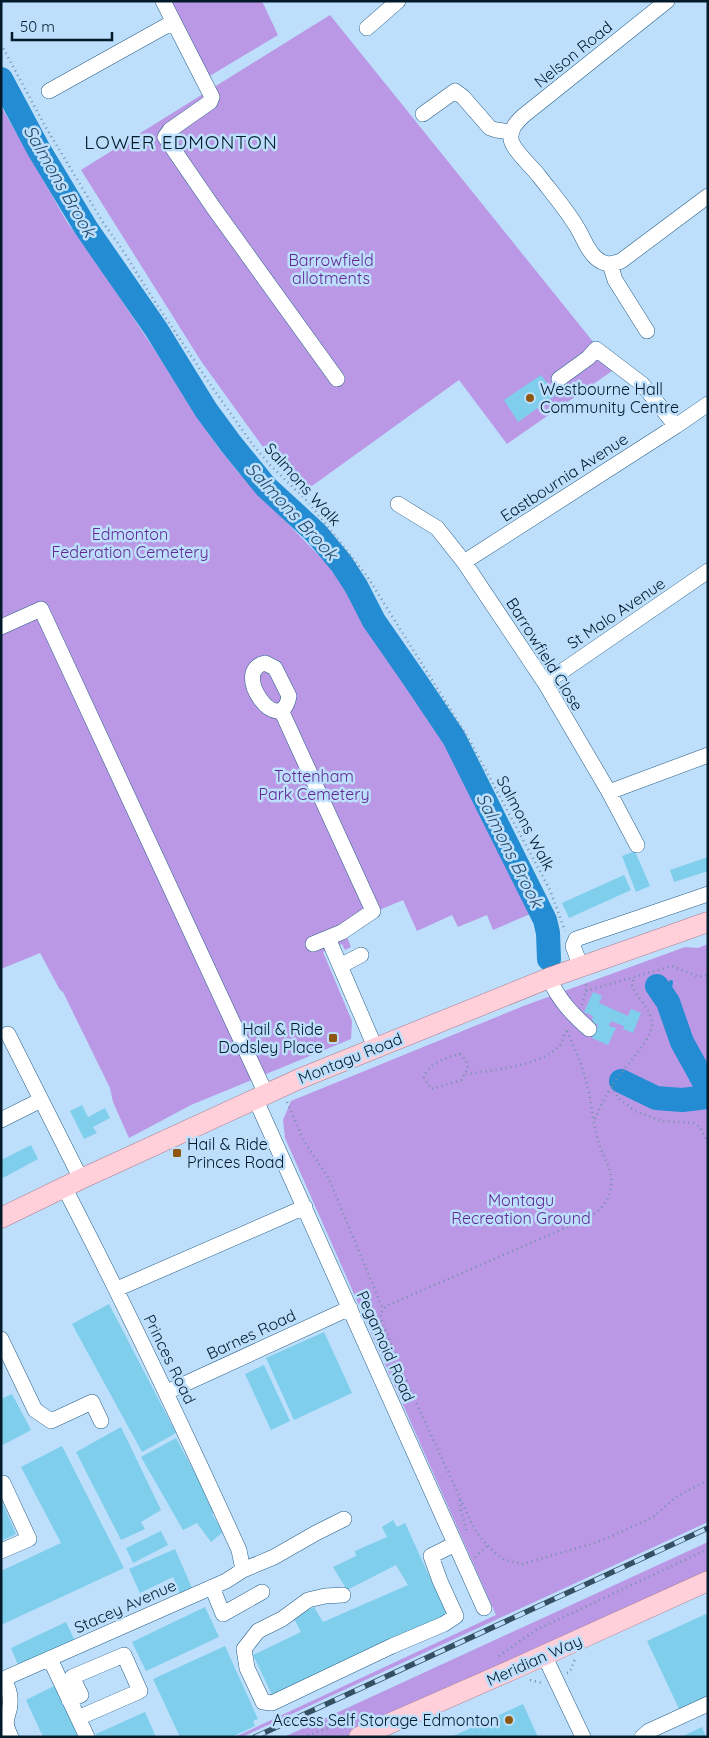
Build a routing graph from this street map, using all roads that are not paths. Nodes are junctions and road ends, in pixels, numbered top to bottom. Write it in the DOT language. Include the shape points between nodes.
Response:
graph roads {
  1 [pos="163,1"];
  2 [pos="398,1"];
  3 [pos="666,1"];
  4 [pos="174,22"];
  5 [pos="367,28"];
  6 [pos="49,92"];
  7 [pos="423,114"];
  8 [pos="511,136"];
  9 [pos="708,196"];
  10 [pos="610,264"];
  11 [pos="647,331"];
  12 [pos="337,379"];
  13 [pos="559,379"];
  14 [pos="708,404"];
  15 [pos="676,426"];
  16 [pos="398,504"];
  17 [pos="464,562"];
  18 [pos="708,572"];
  19 [pos="1,627"];
  20 [pos="545,683"];
  21 [pos="281,710"];
  22 [pos="708,755"];
  23 [pos="609,792"];
  24 [pos="637,845"];
  25 [pos="708,894"];
  26 [pos="708,922"];
  27 [pos="330,943"];
  28 [pos="313,944"];
  29 [pos="361,956"];
  30 [pos="340,966"];
  31 [pos="584,973"];
  32 [pos="549,978"];
  33 [pos="589,1028"];
  34 [pos="8,1034"];
  35 [pos="375,1047"];
  36 [pos="261,1096"];
  37 [pos="41,1100"];
  38 [pos="1,1120"];
  39 [pos="72,1183"];
  40 [pos="304,1207"];
  41 [pos="1,1218"];
  42 [pos="117,1289"];
  43 [pos="350,1308"];
  44 [pos="2,1342"];
  45 [pos="167,1392"];
  46 [pos="101,1421"];
  47 [pos="3,1482"];
  48 [pos="344,1519"];
  49 [pos="455,1544"];
  50 [pos="1,1551"];
  51 [pos="243,1570"];
  52 [pos="708,1581"];
  53 [pos="212,1587"];
  54 [pos="262,1592"];
  55 [pos="344,1595"];
  56 [pos="484,1608"];
  57 [pos="544,1655"];
  58 [pos="50,1659"];
  59 [pos="3,1680"];
  60 [pos="70,1700"];
  61 [pos="708,1704"];
  62 [pos="78,1718"];
  63 [pos="7,1733"];
  64 [pos="87,1737"];
  65 [pos="358,1737"];
  66 [pos="583,1737"];
  67 [pos="642,1737"];
  1 -- 4 [label="street"];
  2 -- 5 [label="street"];
  3 -- 8 [label="street, Nelson Road" via="522,116 514,124"];
  4 -- 6 [label="street"];
  4 -- 12 [label="street" via="212,97 210,102 165,137"];
  7 -- 8 [label="street" via="455,91 490,128"];
  8 -- 10 [label="street" via="514,147 577,227 588,250 602,262"];
  9 -- 10 [label="street" via="621,261"];
  10 -- 11 [label="street" via="615,280"];
  13 -- 15 [label="street" via="596,349 642,384"];
  14 -- 15 [label="street, Eastbournia Avenue"];
  15 -- 17 [label="street, Eastbournia Avenue"];
  16 -- 17 [label="street, Barrowfield Close" via="437,528"];
  17 -- 20 [label="street, Barrowfield Close"];
  18 -- 20 [label="street, St Malo Avenue"];
  19 -- 36 [label="street, Pegamoid Road" via="41,609"];
  20 -- 23 [label="street, Barrowfield Close"];
  21 -- 27 [label="street" via="373,911"];
  22 -- 23 [label="street"];
  23 -- 24 [label="street, Barrowfield Close"];
  25 -- 31 [label="street" via="579,937 573,946"];
  26 -- 31 [label="main road, Montagu Road"];
  27 -- 28 [label="street"];
  27 -- 30 [label="street"];
  29 -- 30 [label="street"];
  30 -- 35 [label="street"];
  31 -- 32 [label="main road, Montagu Road"];
  32 -- 33 [label="street" via="556,993"];
  32 -- 35 [label="main road, Montagu Road"];
  34 -- 37 [label="street, Princes Road"];
  35 -- 36 [label="main road, Montagu Road"];
  36 -- 39 [label="main road, Montagu Road"];
  36 -- 40 [label="street, Pegamoid Road"];
  37 -- 38 [label="street"];
  37 -- 39 [label="street, Princes Road"];
  39 -- 41 [label="main road, Montagu Road"];
  39 -- 42 [label="street, Princes Road"];
  40 -- 42 [label="street"];
  40 -- 43 [label="street, Pegamoid Road"];
  42 -- 45 [label="street, Princes Road"];
  43 -- 45 [label="street, Barnes Road"];
  43 -- 49 [label="street, Pegamoid Road"];
  44 -- 46 [label="street" via="35,1410 51,1421 92,1402"];
  45 -- 51 [label="street, Princes Road" via="239,1550"];
  47 -- 50 [label="street" via="29,1539"];
  48 -- 51 [label="street, Stacey Avenue"];
  49 -- 55 [label="street" via="430,1556 456,1616 272,1703 263,1702 247,1668 244,1649 258,1631 308,1600"];
  49 -- 56 [label="street, Pegamoid Road"];
  51 -- 53 [label="street, Stacey Avenue"];
  52 -- 57 [label="main road, Meridian Way"];
  53 -- 54 [label="street" via="223,1614"];
  53 -- 58 [label="street, Stacey Avenue"];
  57 -- 65 [label="main road, Meridian Way"];
  57 -- 66 [label="street"];
  58 -- 59 [label="street, Stacey Avenue"];
  58 -- 60 [label="street"];
  59 -- 63 [label="street" via="10,1698"];
  60 -- 62 [label="street"];
  60 -- 62 [label="street" via="81,1695 72,1677 124,1655 140,1691"];
  61 -- 67 [label="street"];
  62 -- 64 [label="street"];
}
